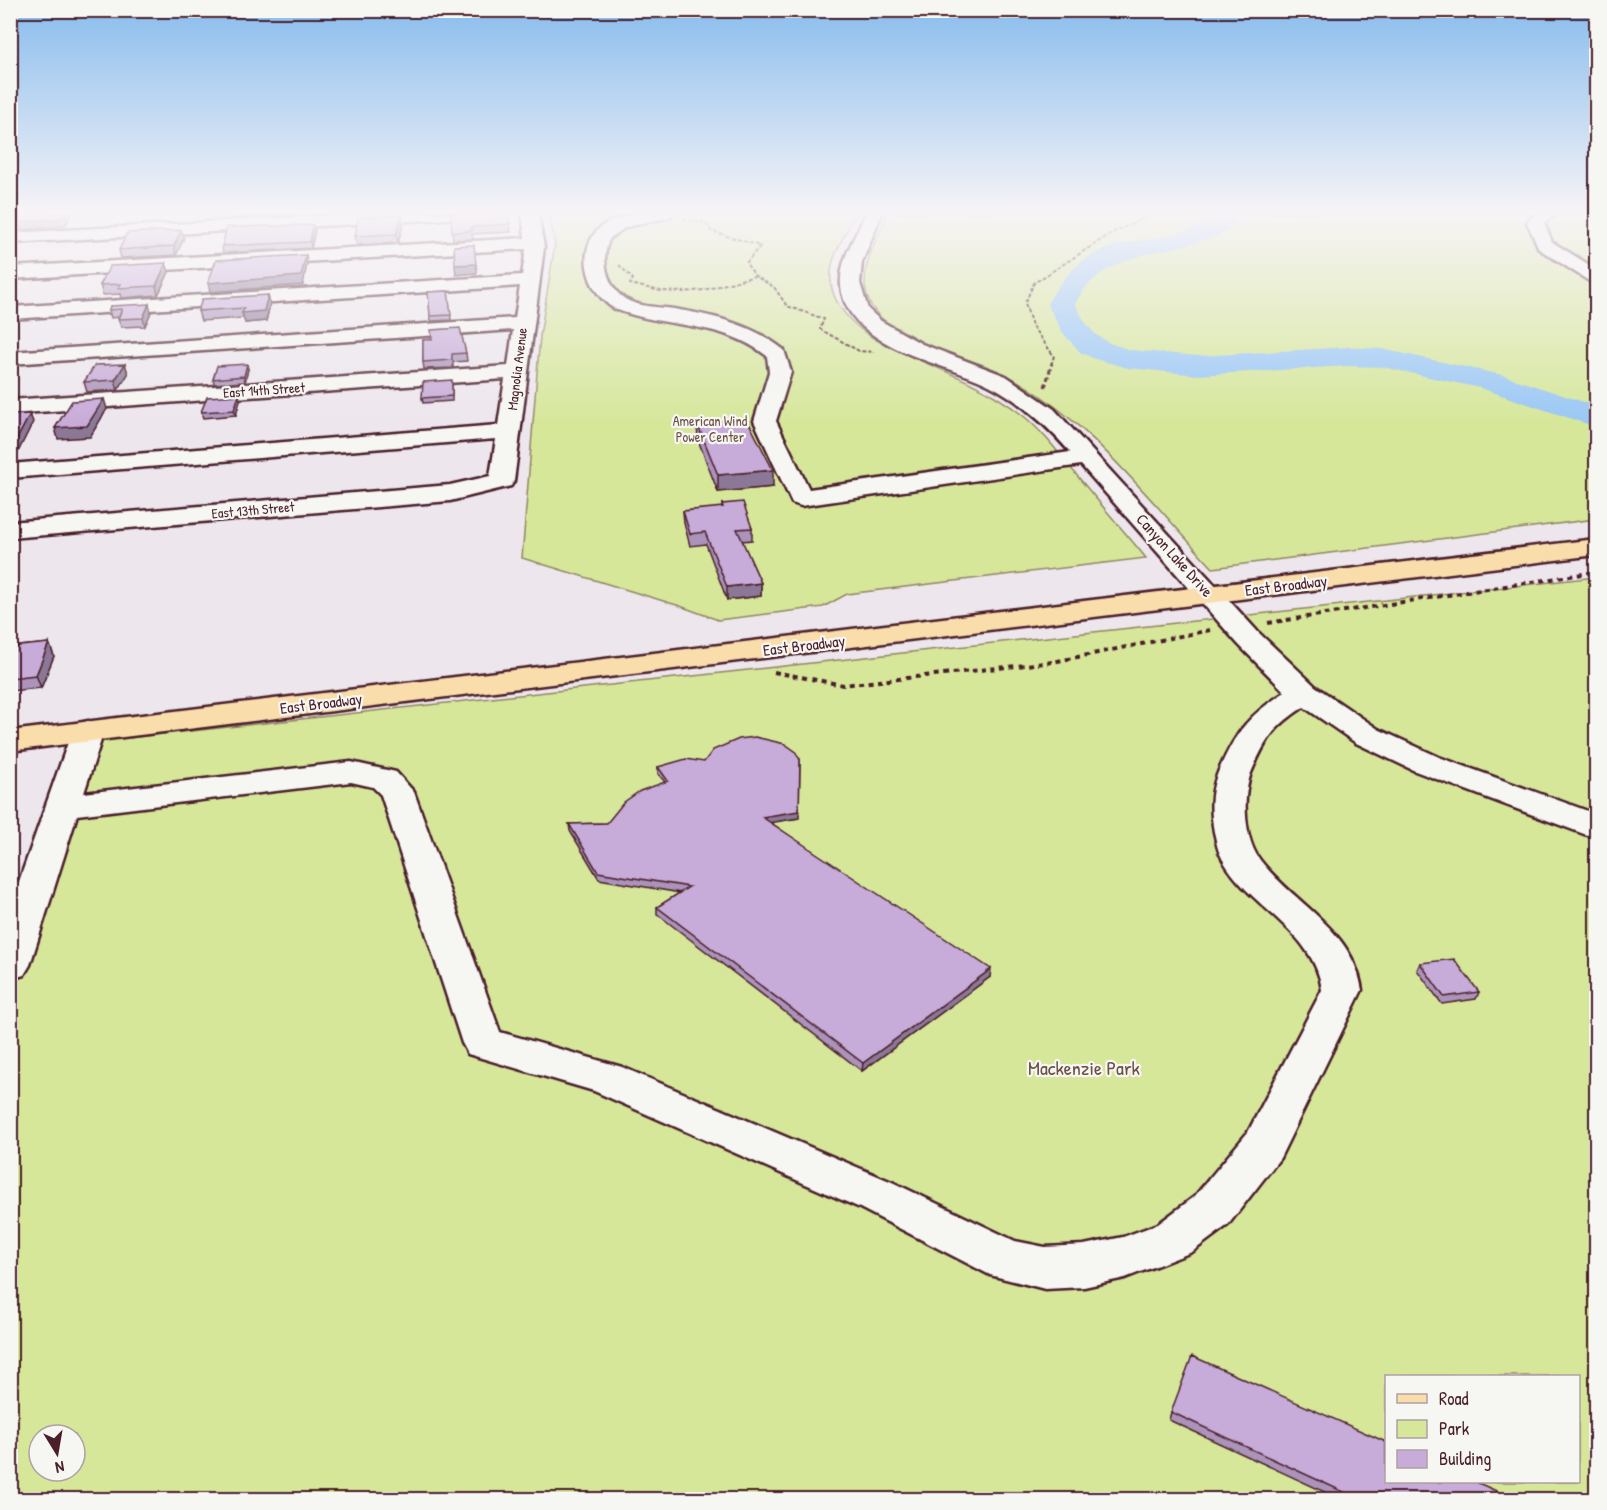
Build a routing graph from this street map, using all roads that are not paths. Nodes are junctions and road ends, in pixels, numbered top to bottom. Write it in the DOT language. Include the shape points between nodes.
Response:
graph roads {
  1 [pos="45,283"];
  2 [pos="465,283"];
  3 [pos="529,283"];
  4 [pos="601,283"];
  5 [pos="852,283"];
  6 [pos="27,307"];
  7 [pos="523,323"];
  8 [pos="10,358"];
  9 [pos="517,372"];
  10 [pos="10,407"];
  11 [pos="510,431"];
  12 [pos="1087,457"];
  13 [pos="10,471"];
  14 [pos="494,484"];
  15 [pos="10,530"];
  16 [pos="1596,547"];
  17 [pos="1210,594"];
  18 [pos="1304,693"];
  19 [pos="88,731"];
  20 [pos="10,741"];
  21 [pos="64,806"];
  22 [pos="1596,826"];
  23 [pos="10,964"];
  1 -- 6 [label="street"];
  2 -- 6 [label="street"];
  3 -- 7 [label="street, Magnolia Avenue"];
  4 -- 12 [label="street" via="609,296 628,308 693,318 737,330 777,354 780,372 765,421 801,498"];
  5 -- 12 [label="street, Canyon Lake Drive" via="857,308 881,330 996,380 1026,398"];
  7 -- 8 [label="street"];
  7 -- 9 [label="street, Magnolia Avenue"];
  9 -- 10 [label="street, East 14th Street"];
  9 -- 11 [label="street, Magnolia Avenue"];
  11 -- 13 [label="street"];
  11 -- 14 [label="street, Magnolia Avenue" via="502,481"];
  12 -- 17 [label="street, Canyon Lake Drive"];
  14 -- 15 [label="street, East 13th Street" via="450,493"];
  16 -- 17 [label="main road, East Broadway"];
  17 -- 18 [label="street, Canyon Lake Drive"];
  17 -- 19 [label="main road, East Broadway"];
  18 -- 21 [label="street" via="1276,711 1249,738 1230,784 1227,810 1238,853 1248,870 1330,953 1342,990 1264,1145 1211,1211 1175,1238 1125,1257 1084,1266 1045,1268 1007,1260 876,1195 607,1079 483,1043 397,792 384,779 351,772"];
  18 -- 22 [label="street, Canyon Lake Drive" via="1368,736 1427,764"];
  19 -- 20 [label="main road, East Broadway"];
  19 -- 21 [label="street"];
  21 -- 23 [label="street"];
}
